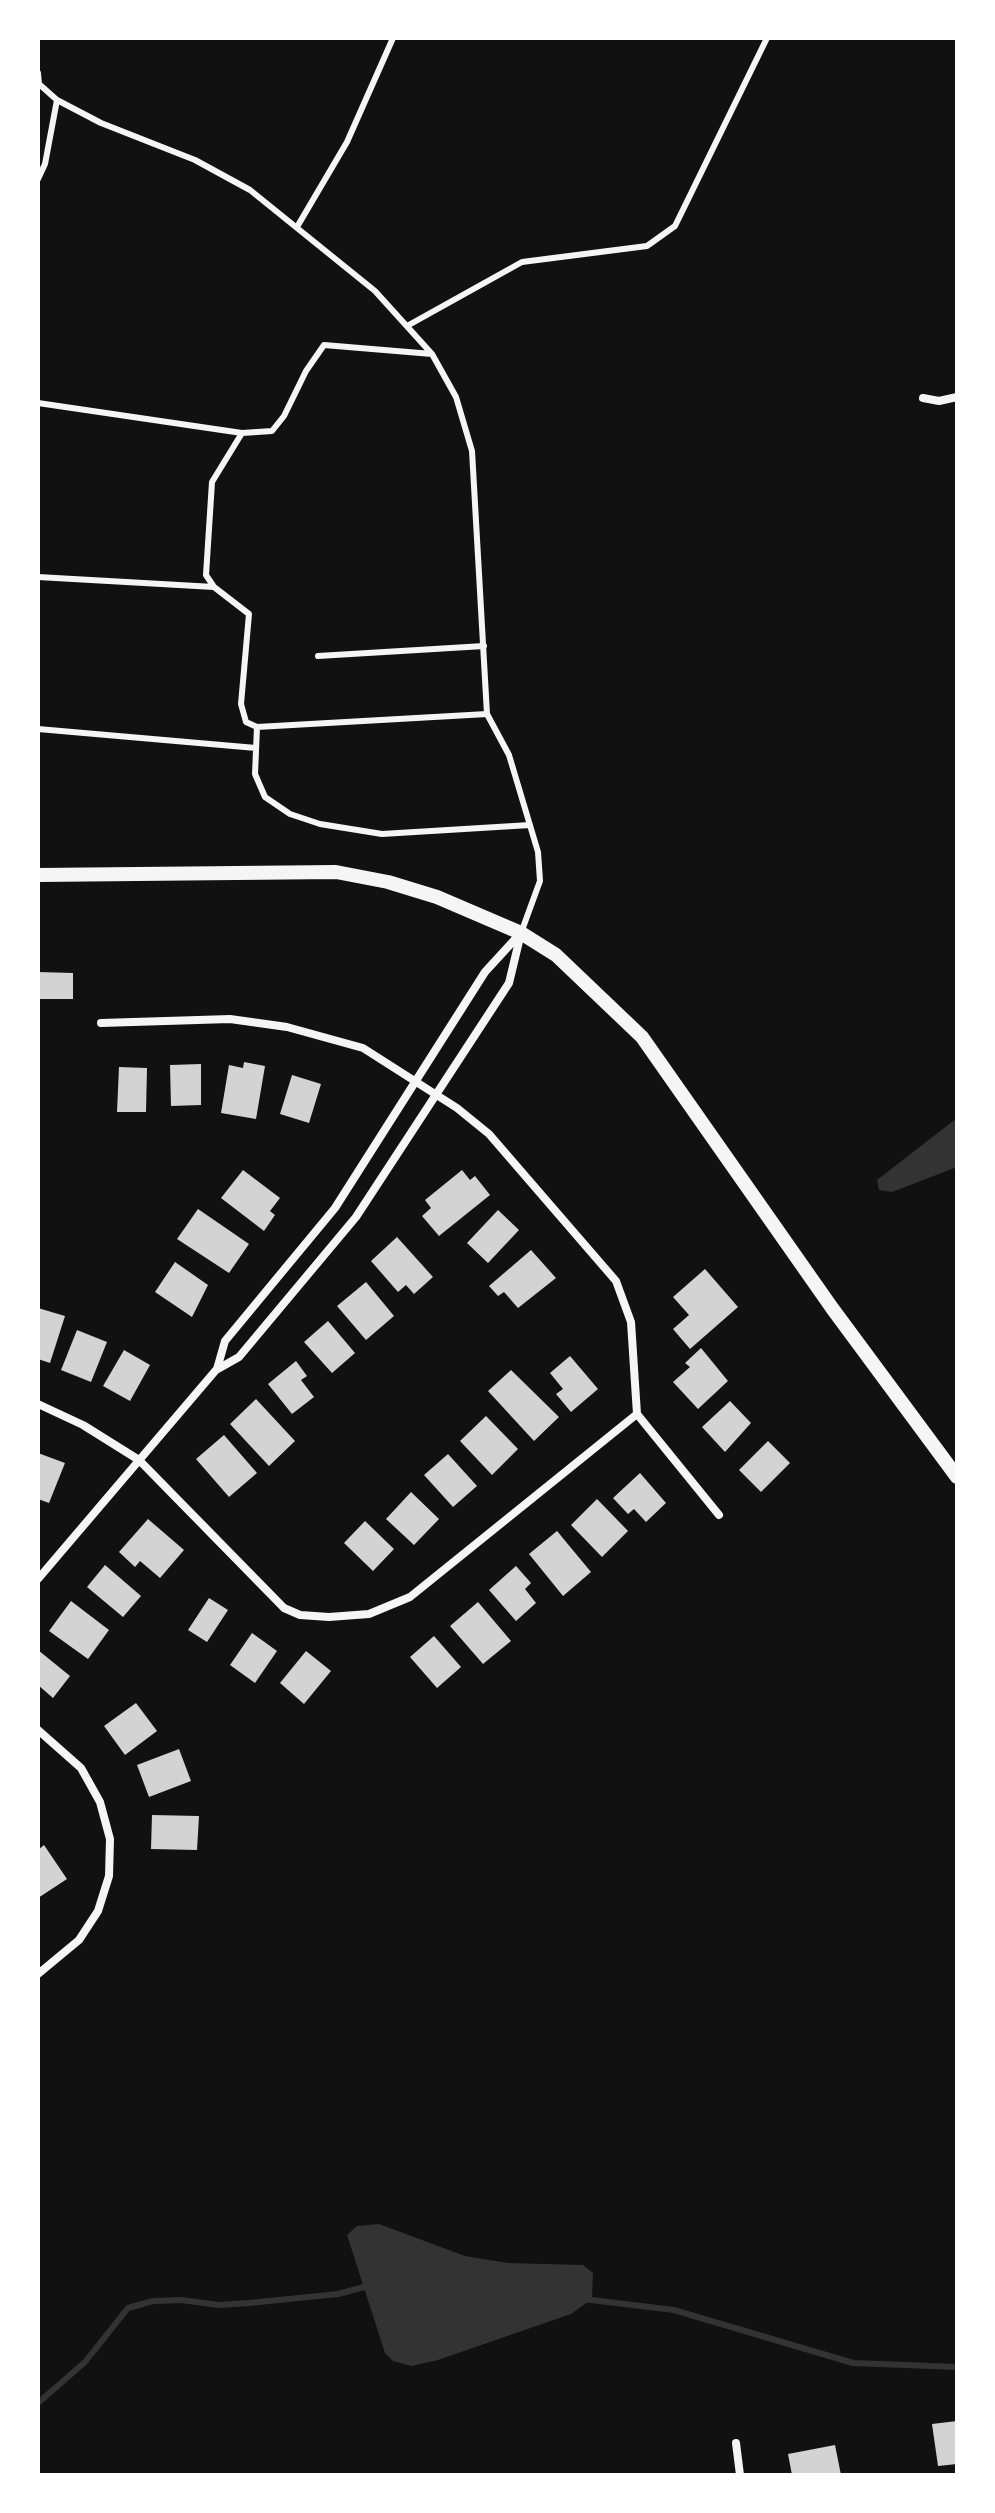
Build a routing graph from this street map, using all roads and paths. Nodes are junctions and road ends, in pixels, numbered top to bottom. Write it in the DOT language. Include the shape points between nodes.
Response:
graph roads {
  1 [pos="393,38"];
  2 [pos="767,38"];
  3 [pos="38,73"];
  4 [pos="57,100"];
  5 [pos="38,179"];
  6 [pos="297,227"];
  7 [pos="407,326"];
  8 [pos="432,354"];
  9 [pos="957,397"];
  10 [pos="923,398"];
  11 [pos="38,403"];
  12 [pos="242,433"];
  13 [pos="38,577"];
  14 [pos="214,587"];
  15 [pos="484,646"];
  16 [pos="318,656"];
  17 [pos="487,714"];
  18 [pos="257,727"];
  19 [pos="38,729"];
  20 [pos="256,748"];
  21 [pos="530,825"];
  22 [pos="38,875"];
  23 [pos="521,933"];
  24 [pos="101,1023"];
  25 [pos="416,1081"];
  26 [pos="438,1094"];
  27 [pos="216,1370"];
  28 [pos="38,1404"];
  29 [pos="637,1414"];
  30 [pos="139,1460"];
  31 [pos="957,1477"];
  32 [pos="719,1515"];
  33 [pos="38,1579"];
  34 [pos="38,1730"];
  35 [pos="38,1974"];
  36 [pos="736,2443"];
  37 [pos="740,2475"];
  1 -- 6 [label="lane" via="347,142"];
  2 -- 7 [label="lane" via="675,226 647,246 522,262"];
  3 -- 4 [label="lane" via="39,84"];
  4 -- 5 [label="lane"];
  4 -- 6 [label="lane" via="195,160 250,190"];
  6 -- 7 [label="lane" via="375,291"];
  7 -- 8 [label="lane"];
  8 -- 12 [label="lane" via="324,345 272,431"];
  8 -- 15 [label="lane" via="456,397 472,451"];
  9 -- 10 [label="street"];
  11 -- 12 [label="lane"];
  12 -- 14 [label="lane" via="212,482 206,575"];
  13 -- 14 [label="lane"];
  14 -- 18 [label="lane" via="249,614 241,704 246,722"];
  15 -- 16 [label="lane"];
  15 -- 17 [label="lane"];
  17 -- 18 [label="lane"];
  17 -- 21 [label="lane" via="509,755"];
  18 -- 20 [label="lane"];
  19 -- 20 [label="lane"];
  20 -- 21 [label="lane" via="255,774 265,797 290,814 320,824 382,834"];
  21 -- 23 [label="lane" via="540,881"];
  22 -- 23 [label="street" via="336,872 437,897"];
  23 -- 25 [label="street" via="485,972"];
  23 -- 26 [label="street" via="509,983"];
  23 -- 31 [label="street" via="556,955 642,1037"];
  24 -- 25 [label="street" via="230,1019 287,1027 363,1048"];
  25 -- 26 [label="street"];
  25 -- 27 [label="street" via="335,1208 225,1341"];
  26 -- 27 [label="street" via="356,1217 239,1357"];
  26 -- 29 [label="street" via="489,1134 616,1281 631,1322"];
  27 -- 30 [label="street"];
  28 -- 30 [label="street"];
  29 -- 30 [label="street" via="422,1587 369,1614 300,1615 284,1608"];
  29 -- 32 [label="street"];
  30 -- 33 [label="street"];
  34 -- 35 [label="street" via="81,1768 100,1802 110,1839 109,1876 98,1911 79,1940"];
  36 -- 37 [label="street"];
}
